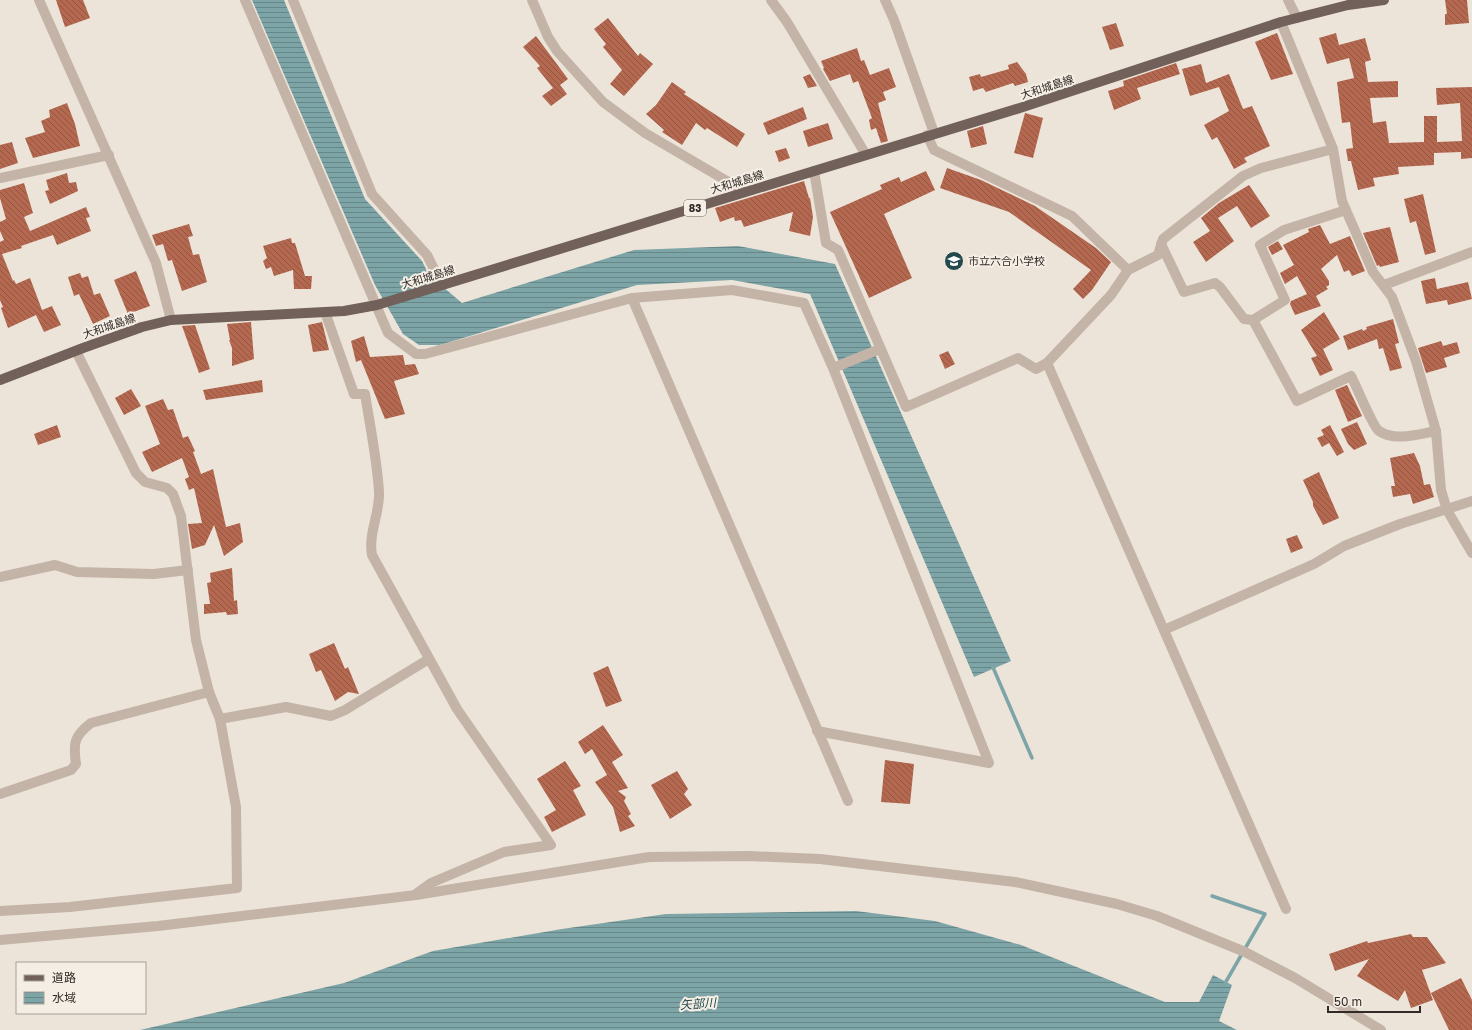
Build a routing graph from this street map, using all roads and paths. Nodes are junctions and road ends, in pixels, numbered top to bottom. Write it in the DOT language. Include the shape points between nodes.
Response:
graph roads {
  1 [pos="39,0"];
  2 [pos="245,0"];
  3 [pos="293,0"];
  4 [pos="532,0"];
  5 [pos="771,0"];
  6 [pos="885,0"];
  7 [pos="1288,0"];
  8 [pos="1384,0"];
  9 [pos="1297,18"];
  10 [pos="1281,22"];
  11 [pos="930,134"];
  12 [pos="1333,149"];
  13 [pos="109,155"];
  14 [pos="866,155"];
  15 [pos="814,171"];
  16 [pos="0,178"];
  17 [pos="744,191"];
  18 [pos="1346,210"];
  19 [pos="1161,244"];
  20 [pos="1472,252"];
  21 [pos="1128,270"];
  22 [pos="1384,285"];
  23 [pos="442,286"];
  24 [pos="632,298"];
  25 [pos="377,305"];
  26 [pos="325,312"];
  27 [pos="171,320"];
  28 [pos="1253,320"];
  29 [pos="880,349"];
  30 [pos="76,351"];
  31 [pos="1047,363"];
  32 [pos="833,368"];
  33 [pos="0,380"];
  34 [pos="1436,431"];
  35 [pos="1472,501"];
  36 [pos="1447,510"];
  37 [pos="1472,552"];
  38 [pos="188,570"];
  39 [pos="0,577"];
  40 [pos="1164,630"];
  41 [pos="429,659"];
  42 [pos="209,692"];
  43 [pos="220,719"];
  44 [pos="817,731"];
  45 [pos="0,794"];
  46 [pos="848,801"];
  47 [pos="416,894"];
  48 [pos="1286,909"];
  49 [pos="0,910"];
  50 [pos="0,940"];
  51 [pos="1381,1030"];
  1 -- 13 [label="street"];
  2 -- 25 [label="street"];
  3 -- 23 [label="street" via="372,194 427,255"];
  4 -- 17 [label="street" via="551,42 603,102 645,133"];
  5 -- 14 [label="street" via="788,22"];
  6 -- 11 [label="street" via="894,20"];
  7 -- 9 [label="street"];
  8 -- 9 [label="main road, 大和城島線 / 83" via="1348,5"];
  9 -- 10 [label="main road, 大和城島線 / 83"];
  10 -- 11 [label="main road, 大和城島線 / 83" via="1031,104"];
  10 -- 12 [label="street"];
  11 -- 14 [label="main road, 大和城島線 / 83"];
  11 -- 21 [label="street" via="934,150 1072,216"];
  12 -- 18 [label="street" via="1342,201"];
  12 -- 19 [label="street" via="1261,168 1243,176 1163,239"];
  13 -- 16 [label="street"];
  13 -- 27 [label="street" via="156,263"];
  14 -- 15 [label="main road, 大和城島線 / 83"];
  15 -- 17 [label="main road, 大和城島線 / 83"];
  15 -- 29 [label="street" via="826,243 838,250"];
  17 -- 23 [label="main road, 大和城島線 / 83"];
  18 -- 22 [label="street" via="1373,272"];
  18 -- 28 [label="street" via="1284,230 1260,245 1285,300"];
  19 -- 21 [label="street" via="1158,255"];
  19 -- 28 [label="street" via="1184,292 1215,283 1244,319"];
  20 -- 22 [label="street"];
  21 -- 31 [label="street" via="1111,295"];
  22 -- 34 [label="street" via="1392,296 1416,361"];
  23 -- 25 [label="main road, 大和城島線 / 83"];
  24 -- 25 [label="street" via="425,354 416,354 388,333"];
  24 -- 32 [label="street" via="732,290 804,303"];
  24 -- 44 [label="street"];
  25 -- 26 [label="main road, 大和城島線 / 83"];
  26 -- 27 [label="main road, 大和城島線 / 83"];
  26 -- 41 [label="street" via="354,394 365,394 379,492 370,546 372,555"];
  27 -- 30 [label="main road, 大和城島線 / 83" via="142,327"];
  28 -- 34 [label="street" via="1297,401 1351,376 1378,430 1389,436"];
  29 -- 31 [label="street" via="906,407 1018,358 1036,369"];
  29 -- 32 [label="street"];
  30 -- 33 [label="main road, 大和城島線 / 83"];
  30 -- 38 [label="street" via="136,473 145,482 167,488 173,494 182,516"];
  31 -- 40 [label="street"];
  32 -- 44 [label="street" via="989,763"];
  34 -- 36 [label="street" via="1441,490"];
  35 -- 36 [label="street"];
  36 -- 37 [label="street"];
  36 -- 40 [label="street" via="1400,524 1344,546 1314,564"];
  38 -- 39 [label="street" via="154,574 77,572 55,565"];
  38 -- 42 [label="street" via="196,640"];
  40 -- 48 [label="street"];
  41 -- 43 [label="street" via="331,716 286,707"];
  41 -- 47 [label="street" via="457,709 551,845 504,852 431,883"];
  42 -- 43 [label="street"];
  42 -- 45 [label="street" via="91,723 75,740 76,764 71,770"];
  43 -- 49 [label="street" via="236,808 237,888 70,907"];
  44 -- 46 [label="street"];
  47 -- 50 [label="street" via="158,926"];
  47 -- 51 [label="street" via="649,857 673,856 820,859 961,874 1068,892 1157,916 1245,952"];
}
